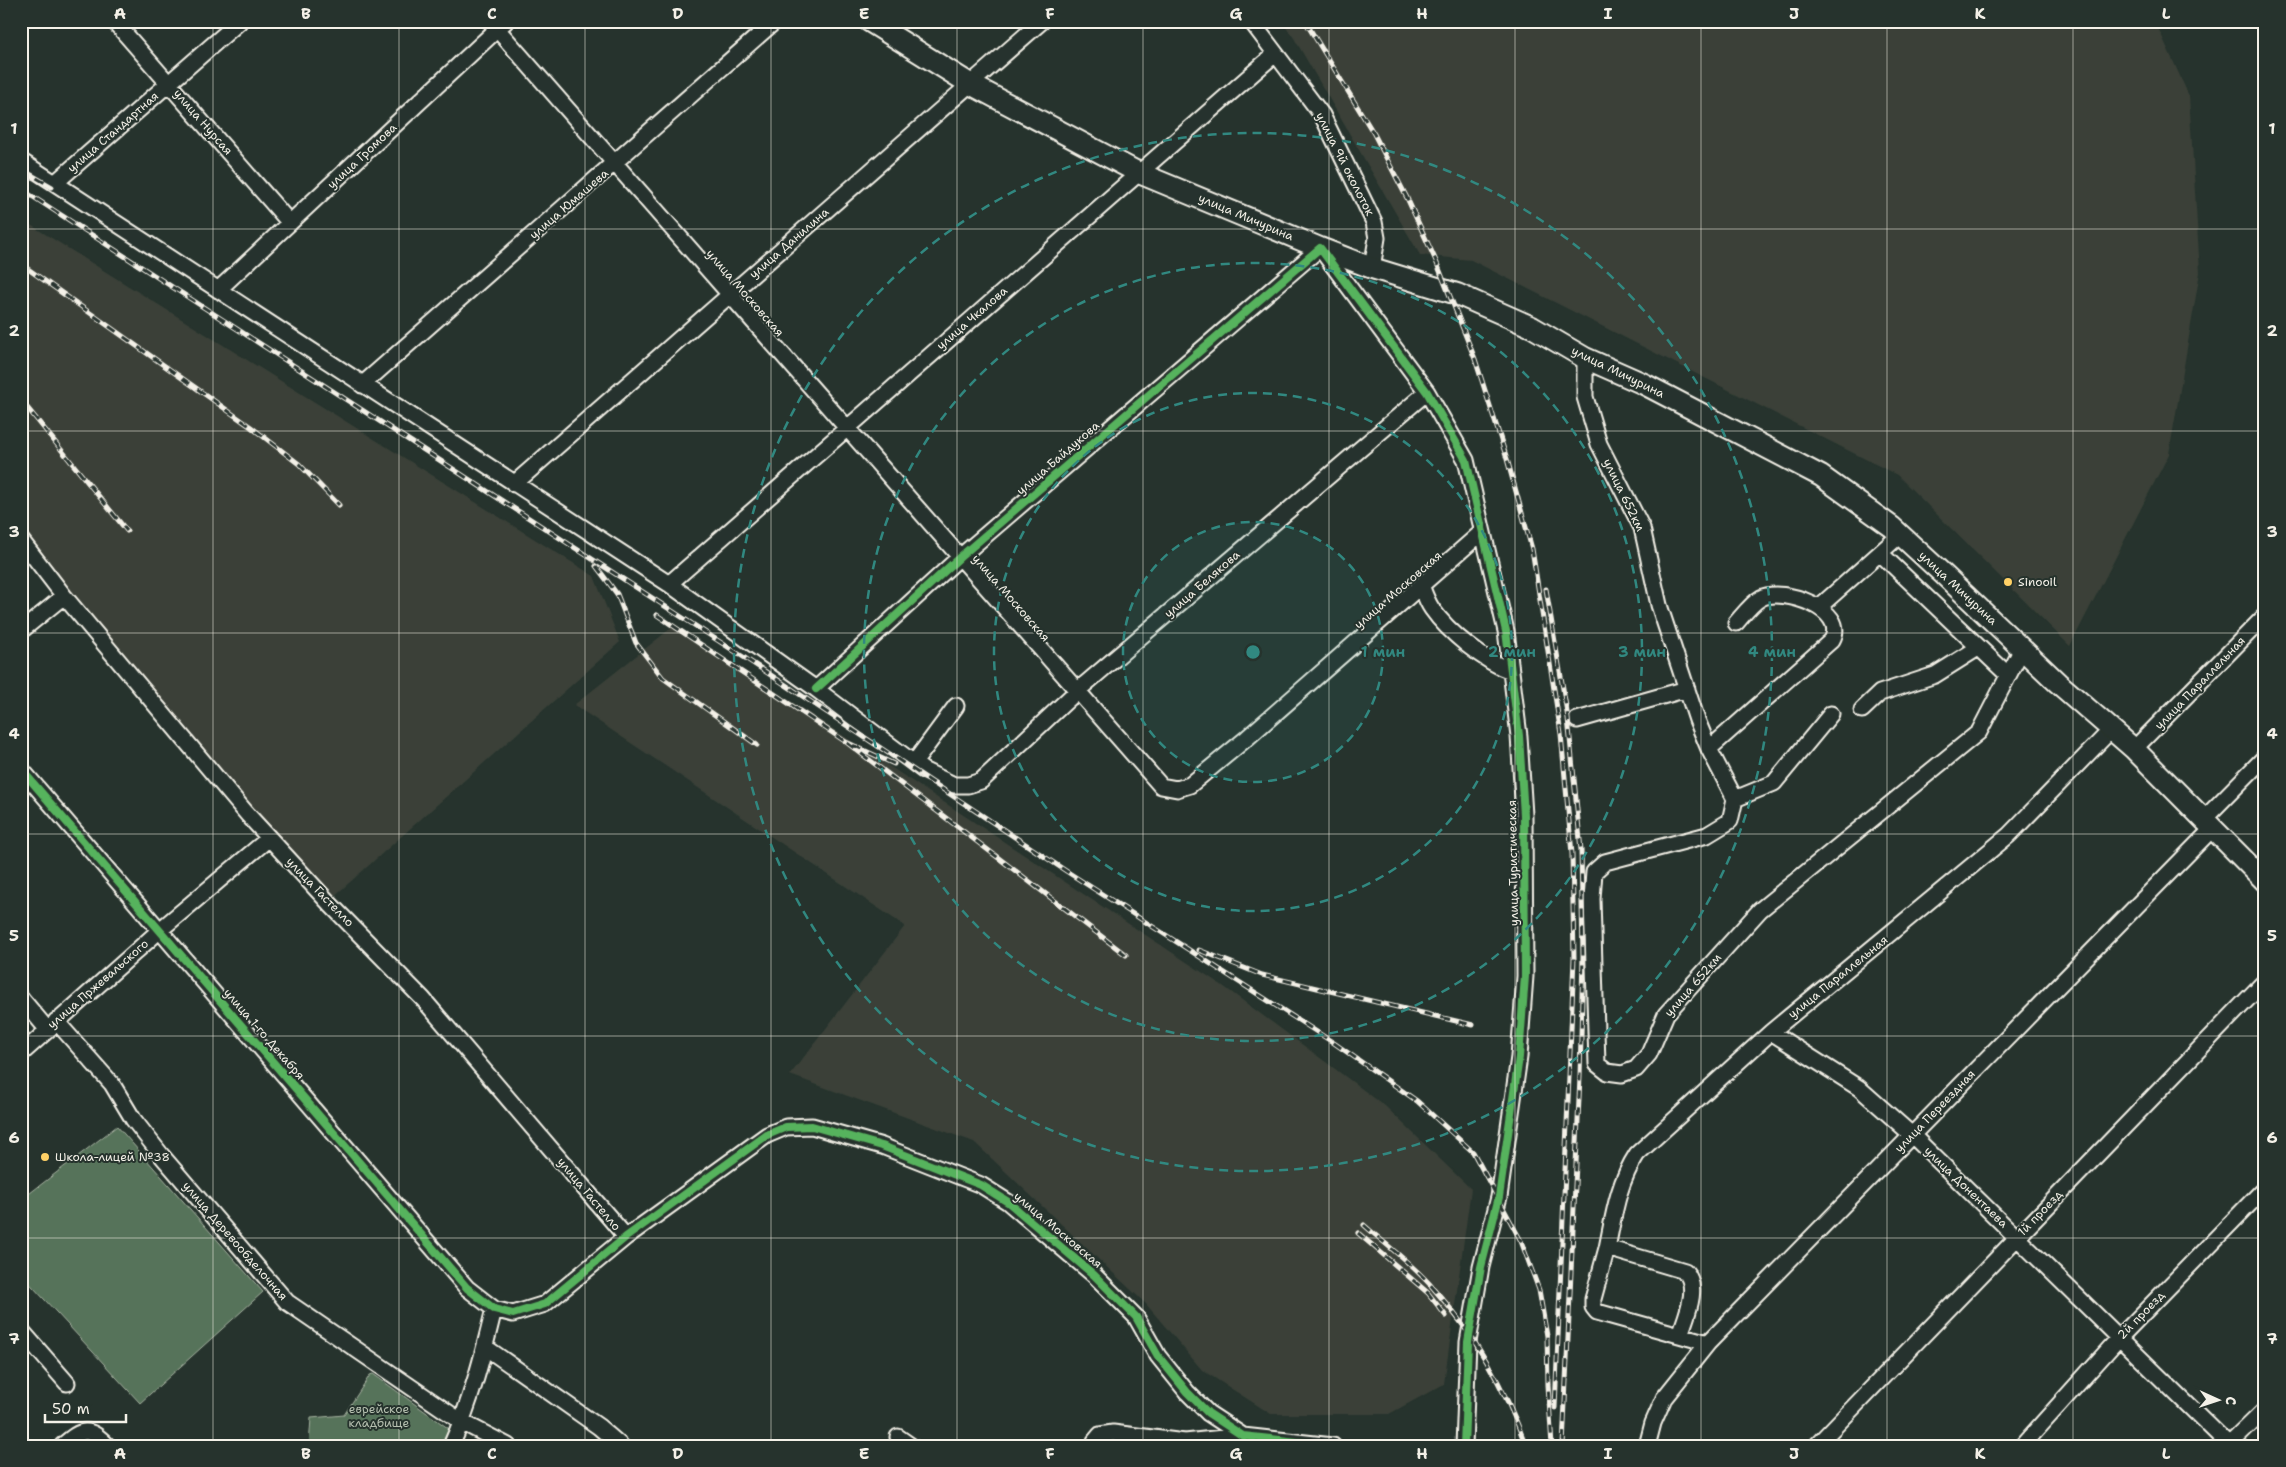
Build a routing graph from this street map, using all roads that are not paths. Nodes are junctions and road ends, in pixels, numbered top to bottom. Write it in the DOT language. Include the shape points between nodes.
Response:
graph roads {
  1 [pos="114,21"];
  2 [pos="240,21"];
  3 [pos="775,21"];
  4 [pos="869,21"];
  5 [pos="1042,21"];
  6 [pos="1251,21"];
  7 [pos="498,24"];
  8 [pos="1275,54"];
  9 [pos="169,84"];
  10 [pos="970,84"];
  11 [pos="21,161"];
  12 [pos="615,163"];
  13 [pos="1139,173"];
  14 [pos="55,183"];
  15 [pos="290,223"];
  16 [pos="1320,248"];
  17 [pos="1372,268"];
  18 [pos="218,290"];
  19 [pos="731,293"];
  20 [pos="1585,358"];
  21 [pos="362,385"];
  22 [pos="1427,392"];
  23 [pos="847,427"];
  24 [pos="514,484"];
  25 [pos="1482,532"];
  26 [pos="1900,534"];
  27 [pos="21,540"];
  28 [pos="1880,553"];
  29 [pos="960,557"];
  30 [pos="669,584"];
  31 [pos="1421,585"];
  32 [pos="64,596"];
  33 [pos="1819,607"];
  34 [pos="2265,616"];
  35 [pos="1736,622"];
  36 [pos="21,631"];
  37 [pos="1978,648"];
  38 [pos="2022,649"];
  39 [pos="1511,671"];
  40 [pos="2008,674"];
  41 [pos="816,689"];
  42 [pos="1687,689"];
  43 [pos="1077,691"];
  44 [pos="956,706"];
  45 [pos="1862,710"];
  46 [pos="1831,714"];
  47 [pos="1577,720"];
  48 [pos="2110,731"];
  49 [pos="1709,749"];
  50 [pos="2134,749"];
  51 [pos="2265,757"];
  52 [pos="914,763"];
  53 [pos="21,769"];
  54 [pos="1735,799"];
  55 [pos="2207,824"];
  56 [pos="268,839"];
  57 [pos="2265,881"];
  58 [pos="160,930"];
  59 [pos="2265,981"];
  60 [pos="21,998"];
  61 [pos="52,1025"];
  62 [pos="1772,1032"];
  63 [pos="21,1054"];
  64 [pos="1912,1135"];
  65 [pos="2265,1188"];
  66 [pos="2018,1237"];
  67 [pos="626,1238"];
  68 [pos="1607,1248"];
  69 [pos="494,1309"];
  70 [pos="21,1330"];
  71 [pos="1680,1335"];
  72 [pos="2118,1338"];
  73 [pos="1708,1343"];
  74 [pos="485,1346"];
  75 [pos="67,1383"];
  76 [pos="2265,1410"];
  77 [pos="462,1422"];
  78 [pos="1243,1436"];
  79 [pos="1464,1445"];
  80 [pos="2229,1445"];
  81 [pos="62,1446"];
  82 [pos="108,1446"];
  83 [pos="451,1446"];
  84 [pos="508,1446"];
  85 [pos="621,1446"];
  86 [pos="1094,1446"];
  87 [pos="1333,1446"];
  88 [pos="1454,1446"];
  89 [pos="1647,1446"];
  90 [pos="1816,1446"];
  91 [pos="2022,1446"];
  1 -- 9 [label="street, улица Нурсая"];
  2 -- 9 [label="street, улица Стандартная"];
  3 -- 12 [label="street, улица Юмашева"];
  4 -- 10 [label="main road, улица Мичурина"];
  5 -- 10 [label="street, улица Данилина"];
  6 -- 8 [label="street, улица 9й околоток"];
  7 -- 12 [label="street, улица Московская"];
  7 -- 15 [label="street, улица Громова"];
  8 -- 13 [label="street, улица Чкалова"];
  8 -- 17 [label="street, улица 9й околоток" via="1322,115 1374,222 1377,238"];
  9 -- 14 [label="street, улица Стандартная"];
  9 -- 15 [label="street, улица Нурсая"];
  10 -- 13 [label="main road, улица Мичурина"];
  10 -- 19 [label="street, улица Данилина"];
  11 -- 14 [label="street"];
  12 -- 19 [label="street, улица Московская"];
  12 -- 21 [label="street, улица Юмашева"];
  13 -- 16 [label="main road, улица Мичурина"];
  13 -- 23 [label="street, улица Чкалова"];
  14 -- 18 [label="street"];
  15 -- 18 [label="street, улица Громова"];
  16 -- 17 [label="main road, улица Мичурина"];
  16 -- 22 [label="street, улица Туристическая"];
  16 -- 29 [label="street, улица Байдукова"];
  17 -- 20 [label="main road, улица Мичурина" via="1457,294 1532,327"];
  18 -- 21 [label="street"];
  19 -- 23 [label="street, улица Московская"];
  19 -- 24 [label="street, улица Данилина"];
  20 -- 26 [label="main road, улица Мичурина" via="1644,384 1810,469"];
  20 -- 42 [label="street, улица 652км" via="1585,397 1599,444 1642,528 1659,605"];
  21 -- 24 [label="street"];
  22 -- 25 [label="street, улица Туристическая" via="1466,460"];
  22 -- 43 [label="street, улица Белякова"];
  23 -- 29 [label="street, улица Московская"];
  23 -- 30 [label="street, улица Чкалова"];
  24 -- 30 [label="street"];
  25 -- 31 [label="street, улица Московская"];
  25 -- 39 [label="street, улица Туристическая" via="1506,631"];
  26 -- 28 [label="street"];
  26 -- 38 [label="main road, улица Мичурина"];
  27 -- 32 [label="street, улица Гастелло"];
  28 -- 33 [label="street"];
  28 -- 37 [label="street"];
  29 -- 41 [label="street, улица Байдукова"];
  29 -- 43 [label="street, улица Московская"];
  30 -- 41 [label="street"];
  31 -- 39 [label="street" via="1434,611 1475,651 1494,665"];
  31 -- 43 [label="street, улица Московская" via="1247,738 1190,784 1177,789 1161,786"];
  32 -- 36 [label="street"];
  32 -- 56 [label="street, улица Гастелло"];
  33 -- 35 [label="street" via="1776,595 1761,598"];
  33 -- 49 [label="street" via="1834,622 1836,634 1832,640"];
  34 -- 50 [label="street, улица Параллельная"];
  37 -- 40 [label="street"];
  37 -- 45 [label="street" via="1935,675 1880,693"];
  38 -- 40 [label="street, улица 652км"];
  38 -- 48 [label="main road, улица Мичурина"];
  39 -- 79 [label="street, улица Туристическая" via="1524,816 1525,976 1519,1057 1499,1197 1481,1267 1468,1342"];
  40 -- 54 [label="street, улица 652км" via="1979,732 1760,910 1666,1014 1649,1054 1636,1068 1622,1074 1607,1072 1597,1064 1594,872 1604,862 1706,835 1730,821"];
  41 -- 52 [label="street"];
  42 -- 47 [label="street"];
  42 -- 49 [label="street, улица 652км"];
  43 -- 52 [label="street, улица Белякова" via="981,781 954,785"];
  44 -- 52 [label="street"];
  46 -- 54 [label="street" via="1774,783"];
  48 -- 50 [label="main road, улица Мичурина"];
  48 -- 62 [label="street, улица Параллельная" via="2009,835"];
  49 -- 54 [label="street, улица 652км"];
  50 -- 55 [label="main road, улица Мичурина"];
  51 -- 55 [label="street, улица Переездная"];
  53 -- 58 [label="street, улица 1-го Декабря"];
  55 -- 57 [label="main road, улица Мичурина"];
  55 -- 64 [label="street, улица Переездная"];
  56 -- 58 [label="street, улица Пржевальского"];
  56 -- 67 [label="street, улица Гастелло" via="423,999"];
  58 -- 61 [label="street, улица Пржевальского"];
  58 -- 69 [label="street, улица 1-го Декабря" via="467,1288"];
  59 -- 66 [label="street, 1й проезд"];
  60 -- 61 [label="street, улица Деревообделочная"];
  61 -- 63 [label="street, улица Пржевальского"];
  61 -- 77 [label="street, улица Деревообделочная" via="112,1084 133,1119 162,1156 287,1302"];
  62 -- 64 [label="street, улица Донентаева" via="1859,1088"];
  62 -- 68 [label="street, улица Параллельная" via="1637,1154 1626,1171 1618,1195"];
  64 -- 66 [label="street, улица Донентаева"];
  64 -- 73 [label="street, улица Переездная"];
  65 -- 72 [label="street, 2й проезд"];
  66 -- 72 [label="street, улица Донентаева"];
  66 -- 90 [label="street, 1й проезд"];
  67 -- 69 [label="street, улица Московская" via="545,1304 513,1314"];
  67 -- 78 [label="street, улица Московская" via="767,1135 786,1126 812,1126 882,1146 981,1185 1008,1202 1094,1275 1136,1317 1158,1356 1208,1414"];
  68 -- 71 [label="street" via="1685,1271 1693,1289"];
  68 -- 71 [label="street, улица Параллельная" via="1593,1298 1597,1312"];
  69 -- 74 [label="street"];
  70 -- 75 [label="street"];
  71 -- 73 [label="street"];
  72 -- 80 [label="street, улица Донентаева"];
  72 -- 91 [label="street, 2й проезд"];
  73 -- 89 [label="street, улица Переездная" via="1664,1398"];
  74 -- 77 [label="street"];
  74 -- 85 [label="street"];
  76 -- 80 [label="street"];
  77 -- 83 [label="street"];
  77 -- 84 [label="street, улица Деревообделочная"];
  78 -- 86 [label="street" via="1185,1442 1113,1433 1100,1435"];
  78 -- 87 [label="street, улица Московская"];
  79 -- 88 [label="street"];
  81 -- 82 [label="street" via="78,1432 87,1431"];
}
